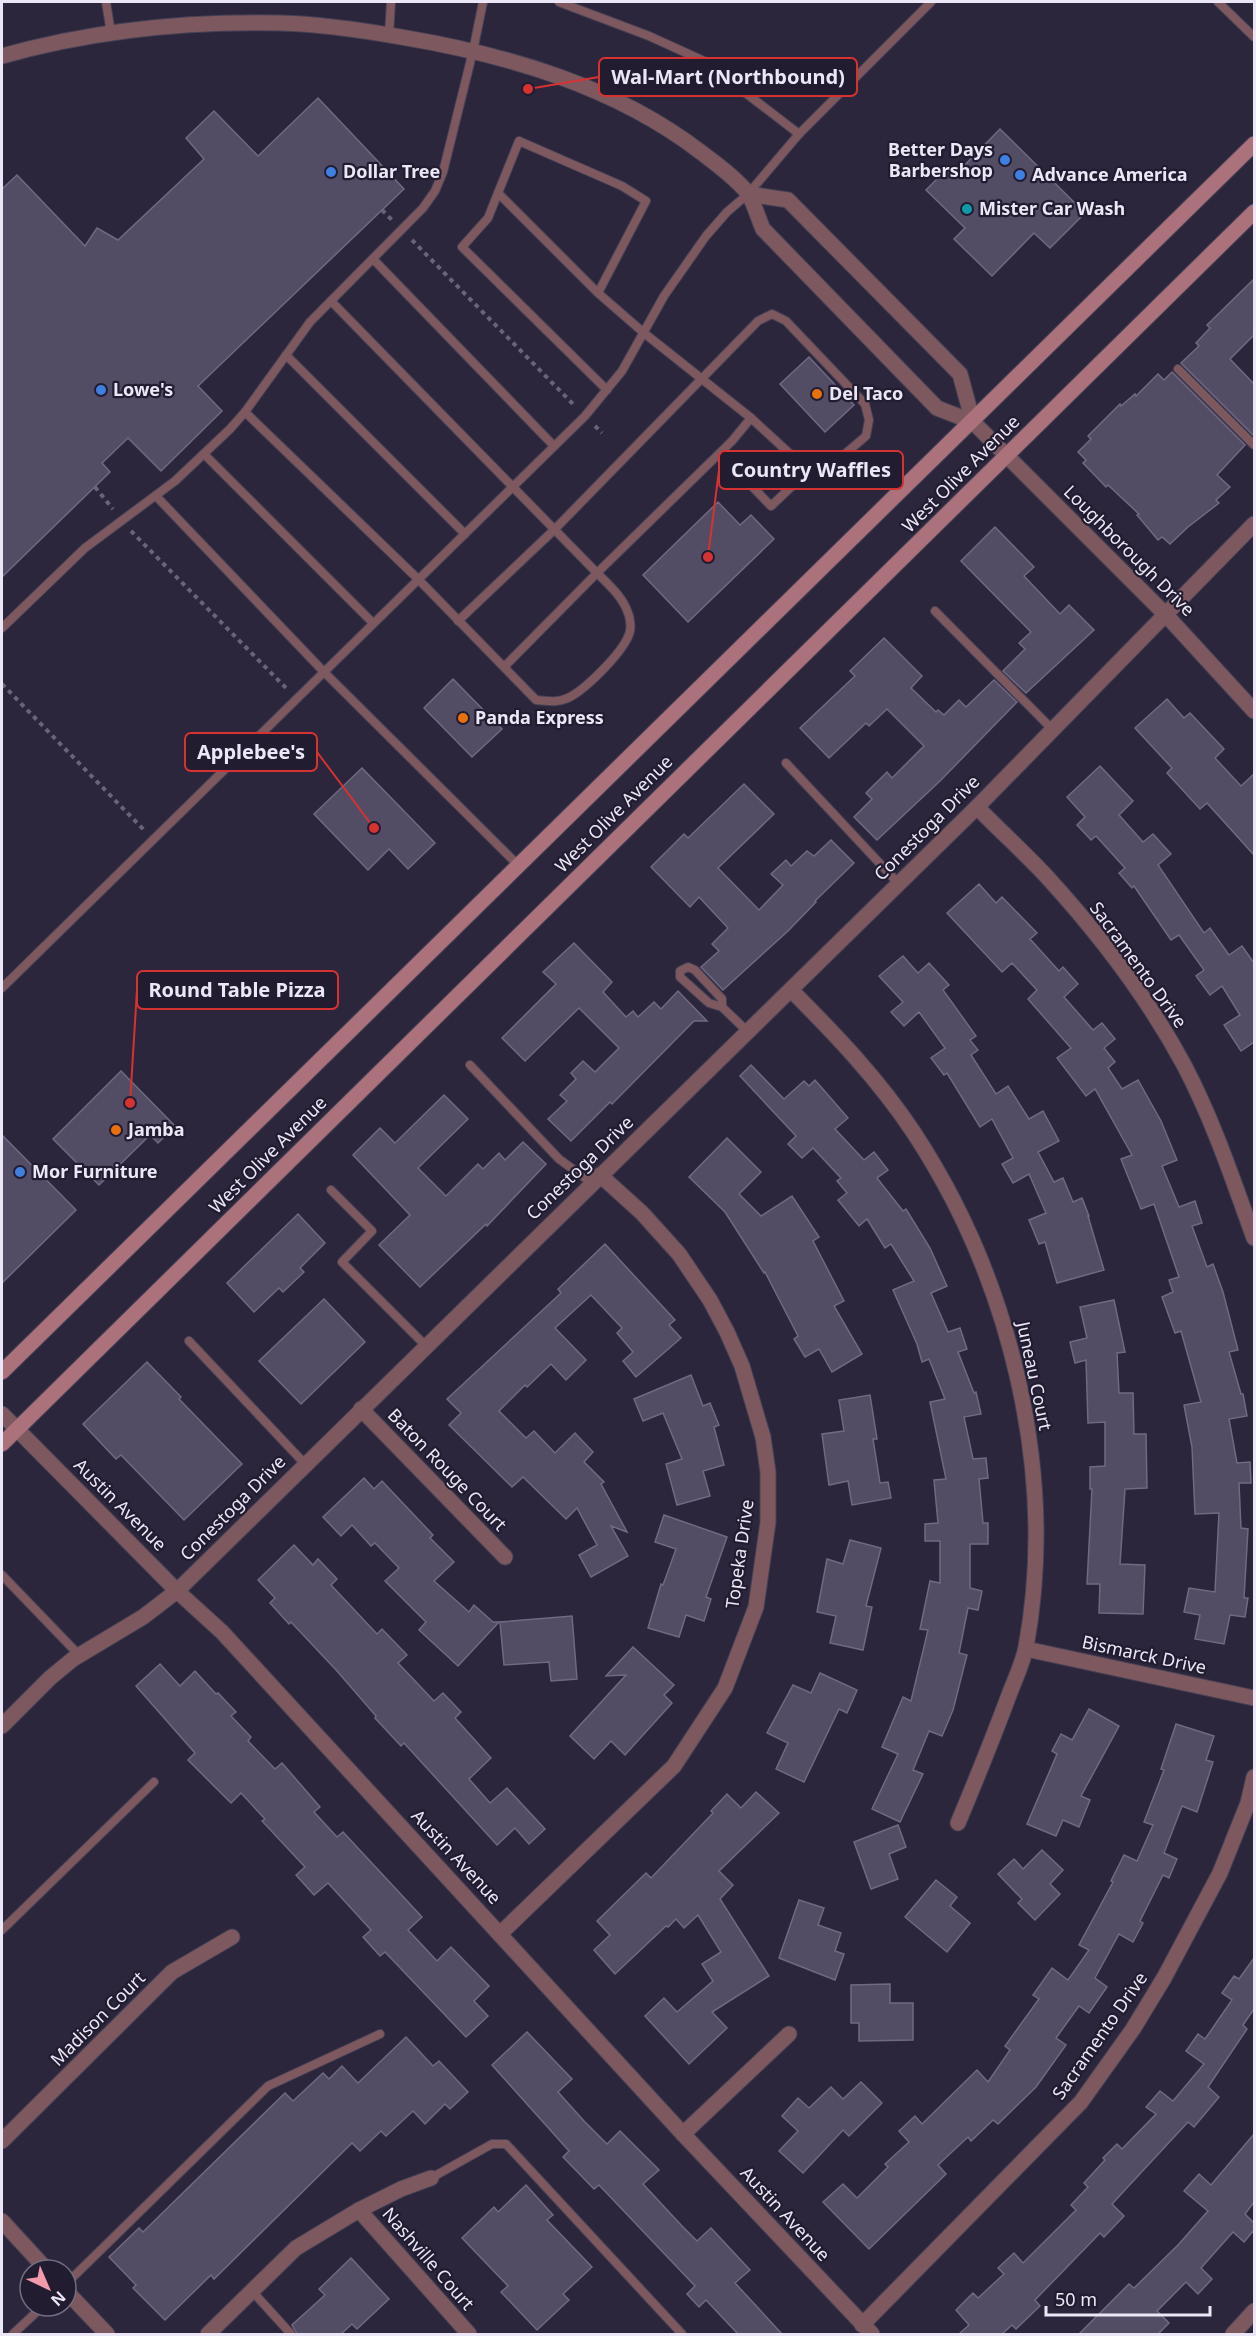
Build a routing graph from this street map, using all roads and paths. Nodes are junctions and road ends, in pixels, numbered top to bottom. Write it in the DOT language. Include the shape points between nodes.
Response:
graph roads {
  1 [pos="106,2"];
  2 [pos="390,2"];
  3 [pos="483,2"];
  4 [pos="559,2"];
  5 [pos="931,2"];
  6 [pos="1218,2"];
  7 [pos="1254,22"];
  8 [pos="1247,30"];
  9 [pos="111,33"];
  10 [pos="389,35"];
  11 [pos="1254,37"];
  12 [pos="473,51"];
  13 [pos="2,56"];
  14 [pos="799,134"];
  15 [pos="1254,144"];
  16 [pos="498,193"];
  17 [pos="748,194"];
  18 [pos="382,210"];
  19 [pos="1254,212"];
  20 [pos="402,231"];
  21 [pos="373,259"];
  22 [pos="598,293"];
  23 [pos="331,301"];
  24 [pos="644,333"];
  25 [pos="286,355"];
  26 [pos="1178,369"];
  27 [pos="703,378"];
  28 [pos="607,390"];
  29 [pos="245,412"];
  30 [pos="585,416"];
  31 [pos="752,418"];
  32 [pos="973,422"];
  33 [pos="602,433"];
  34 [pos="1254,445"];
  35 [pos="554,446"];
  36 [pos="720,453"];
  37 [pos="204,454"];
  38 [pos="1007,456"];
  39 [pos="811,468"];
  40 [pos="513,486"];
  41 [pos="95,487"];
  42 [pos="156,496"];
  43 [pos="123,521"];
  44 [pos="1254,524"];
  45 [pos="555,529"];
  46 [pos="465,534"];
  47 [pos="597,573"];
  48 [pos="418,579"];
  49 [pos="936,611"];
  50 [pos="1166,615"];
  51 [pos="458,621"];
  52 [pos="373,623"];
  53 [pos="2,628"];
  54 [pos="504,667"];
  55 [pos="324,672"];
  56 [pos="2,684"];
  57 [pos="287,688"];
  58 [pos="1254,711"];
  59 [pos="1052,729"];
  60 [pos="786,763"];
  61 [pos="977,807"];
  62 [pos="153,839"];
  63 [pos="518,865"];
  64 [pos="899,884"];
  65 [pos="2,988"];
  66 [pos="790,990"];
  67 [pos="722,1007"];
  68 [pos="748,1032"];
  69 [pos="470,1065"];
  70 [pos="596,1179"];
  71 [pos="331,1190"];
  72 [pos="1254,1238"];
  73 [pos="189,1341"];
  74 [pos="426,1346"];
  75 [pos="2,1372"];
  76 [pos="361,1409"];
  77 [pos="2,1414"];
  78 [pos="17,1429"];
  79 [pos="2,1444"];
  80 [pos="305,1464"];
  81 [pos="505,1557"];
  82 [pos="2,1575"];
  83 [pos="177,1591"];
  84 [pos="1026,1649"];
  85 [pos="79,1655"];
  86 [pos="1254,1698"];
  87 [pos="2,1726"];
  88 [pos="1254,1777"];
  89 [pos="154,1782"];
  90 [pos="958,1823"];
  91 [pos="2,1930"];
  92 [pos="500,1934"];
  93 [pos="232,1937"];
  94 [pos="380,2034"];
  95 [pos="789,2034"];
  96 [pos="682,2134"];
  97 [pos="2,2141"];
  98 [pos="431,2178"];
  99 [pos="359,2210"];
  100 [pos="2,2221"];
  101 [pos="36,2258"];
  102 [pos="78,2272"];
  103 [pos="252,2291"];
  104 [pos="78,2304"];
  105 [pos="1254,2311"];
  106 [pos="30,2318"];
  107 [pos="867,2330"];
  108 [pos="13,2334"];
  109 [pos="107,2334"];
  110 [pos="208,2334"];
  111 [pos="291,2334"];
  112 [pos="469,2334"];
  113 [pos="682,2334"];
  114 [pos="1233,2334"];
  1 -- 9 [label="lane"];
  2 -- 10 [label="lane"];
  3 -- 12 [label="lane"];
  4 -- 14 [label="lane" via="704,61"];
  5 -- 14 [label="lane"];
  6 -- 8 [label="lane"];
  7 -- 8 [label="lane"];
  8 -- 11 [label="lane"];
  9 -- 10 [label="street, Loughborough Drive" via="173,26 282,23"];
  9 -- 13 [label="street, Loughborough Drive" via="34,46"];
  10 -- 12 [label="street, Loughborough Drive"];
  12 -- 17 [label="street, Loughborough Drive" via="583,85 627,105 680,136"];
  12 -- 20 [label="lane" via="443,172 435,191"];
  14 -- 17 [label="lane"];
  15 -- 32 [label="main road, West Olive Avenue"];
  16 -- 22 [label="lane"];
  16 -- 22 [label="lane" via="519,141 622,186 646,201"];
  16 -- 28 [label="lane" via="488,218 462,247"];
  17 -- 24 [label="lane" via="727,212 690,256"];
  17 -- 32 [label="street, Loughborough Drive" via="763,229 938,408"];
  17 -- 32 [label="street, Loughborough Drive" via="788,200 960,374"];
  18 -- 20 [label="path"];
  19 -- 38 [label="main road, West Olive Avenue"];
  20 -- 21 [label="lane"];
  20 -- 30 [label="path"];
  21 -- 23 [label="lane"];
  21 -- 35 [label="lane"];
  22 -- 24 [label="lane"];
  23 -- 25 [label="lane"];
  23 -- 40 [label="lane"];
  24 -- 27 [label="lane"];
  24 -- 28 [label="lane"];
  25 -- 29 [label="lane"];
  25 -- 46 [label="lane"];
  26 -- 34 [label="lane"];
  27 -- 31 [label="lane"];
  27 -- 39 [label="lane" via="758,321 772,314 786,321 865,405 869,420 866,436 839,459 819,472"];
  27 -- 45 [label="lane"];
  28 -- 30 [label="lane"];
  29 -- 37 [label="lane"];
  29 -- 48 [label="lane"];
  30 -- 33 [label="path"];
  30 -- 35 [label="lane"];
  31 -- 36 [label="lane"];
  31 -- 39 [label="lane" via="801,464"];
  32 -- 38 [label="street, Loughborough Drive"];
  32 -- 63 [label="main road, West Olive Avenue"];
  35 -- 40 [label="lane"];
  36 -- 39 [label="lane" via="771,506"];
  36 -- 47 [label="lane"];
  37 -- 42 [label="lane"];
  37 -- 52 [label="lane"];
  38 -- 50 [label="street, Loughborough Drive"];
  38 -- 78 [label="main road, West Olive Avenue"];
  40 -- 45 [label="lane"];
  40 -- 46 [label="lane"];
  41 -- 43 [label="path"];
  42 -- 43 [label="lane"];
  42 -- 55 [label="lane"];
  43 -- 53 [label="lane" via="85,548"];
  43 -- 57 [label="path"];
  44 -- 50 [label="street, Conestoga Drive"];
  45 -- 47 [label="lane"];
  45 -- 51 [label="lane"];
  46 -- 48 [label="lane"];
  47 -- 54 [label="lane"];
  47 -- 54 [label="lane" via="617,593 629,613 630,631 620,650 602,669 570,697 556,702 536,700"];
  48 -- 51 [label="lane"];
  48 -- 52 [label="lane"];
  49 -- 59 [label="lane"];
  50 -- 58 [label="street, Loughborough Drive"];
  50 -- 59 [label="street, Conestoga Drive"];
  51 -- 54 [label="lane"];
  52 -- 55 [label="lane"];
  55 -- 62 [label="lane"];
  55 -- 63 [label="lane"];
  56 -- 62 [label="path"];
  59 -- 61 [label="street, Conestoga Drive"];
  60 -- 64 [label="lane"];
  61 -- 64 [label="street, Conestoga Drive"];
  61 -- 72 [label="street, Sacramento Drive" via="1047,877 1146,1002 1184,1066 1225,1157"];
  62 -- 65 [label="lane"];
  63 -- 75 [label="main road, West Olive Avenue"];
  64 -- 66 [label="street, Conestoga Drive"];
  66 -- 68 [label="street, Conestoga Drive"];
  66 -- 84 [label="street, Juneau Court" via="842,1040 914,1132 961,1214 996,1301 1016,1369 1032,1462 1034,1578"];
  67 -- 67 [label="lane" via="722,999 695,970 688,967 680,971 680,977 709,1003"];
  67 -- 68 [label="lane"];
  68 -- 70 [label="street, Conestoga Drive"];
  69 -- 70 [label="lane" via="559,1160"];
  70 -- 74 [label="street, Conestoga Drive"];
  70 -- 92 [label="street, Topeka Drive" via="642,1213 679,1254 727,1332 745,1375 763,1437 768,1522 756,1607 725,1688 674,1766"];
  71 -- 74 [label="lane" via="372,1231 342,1262"];
  73 -- 80 [label="lane"];
  74 -- 76 [label="street, Conestoga Drive"];
  76 -- 80 [label="street, Conestoga Drive"];
  76 -- 81 [label="street, Baton Rouge Court"];
  77 -- 78 [label="street, Austin Avenue"];
  78 -- 79 [label="main road, West Olive Avenue"];
  78 -- 83 [label="street, Austin Avenue"];
  80 -- 83 [label="street, Conestoga Drive"];
  82 -- 85 [label="lane"];
  83 -- 85 [label="street, Conestoga Drive" via="143,1617"];
  83 -- 92 [label="street, Austin Avenue" via="222,1632"];
  84 -- 86 [label="street, Bismarck Drive"];
  84 -- 90 [label="street, Juneau Court"];
  85 -- 87 [label="street, Conestoga Drive"];
  88 -- 107 [label="street, Sacramento Drive" via="1248,1803 1220,1873 1133,2029 1081,2102"];
  89 -- 91 [label="lane"];
  92 -- 96 [label="street, Austin Avenue"];
  93 -- 97 [label="street, Madison Court" via="172,1972"];
  94 -- 102 [label="lane" via="268,2086"];
  95 -- 96 [label="street"];
  96 -- 107 [label="street, Austin Avenue"];
  98 -- 99 [label="street"];
  98 -- 113 [label="lane" via="492,2144 506,2144"];
  99 -- 103 [label="street" via="296,2248"];
  99 -- 112 [label="street, Nashville Court"];
  100 -- 101 [label="street"];
  103 -- 110 [label="street"];
  103 -- 111 [label="lane"];
  104 -- 109 [label="street"];
  105 -- 114 [label="street"];
  106 -- 108 [label="lane"];
}
